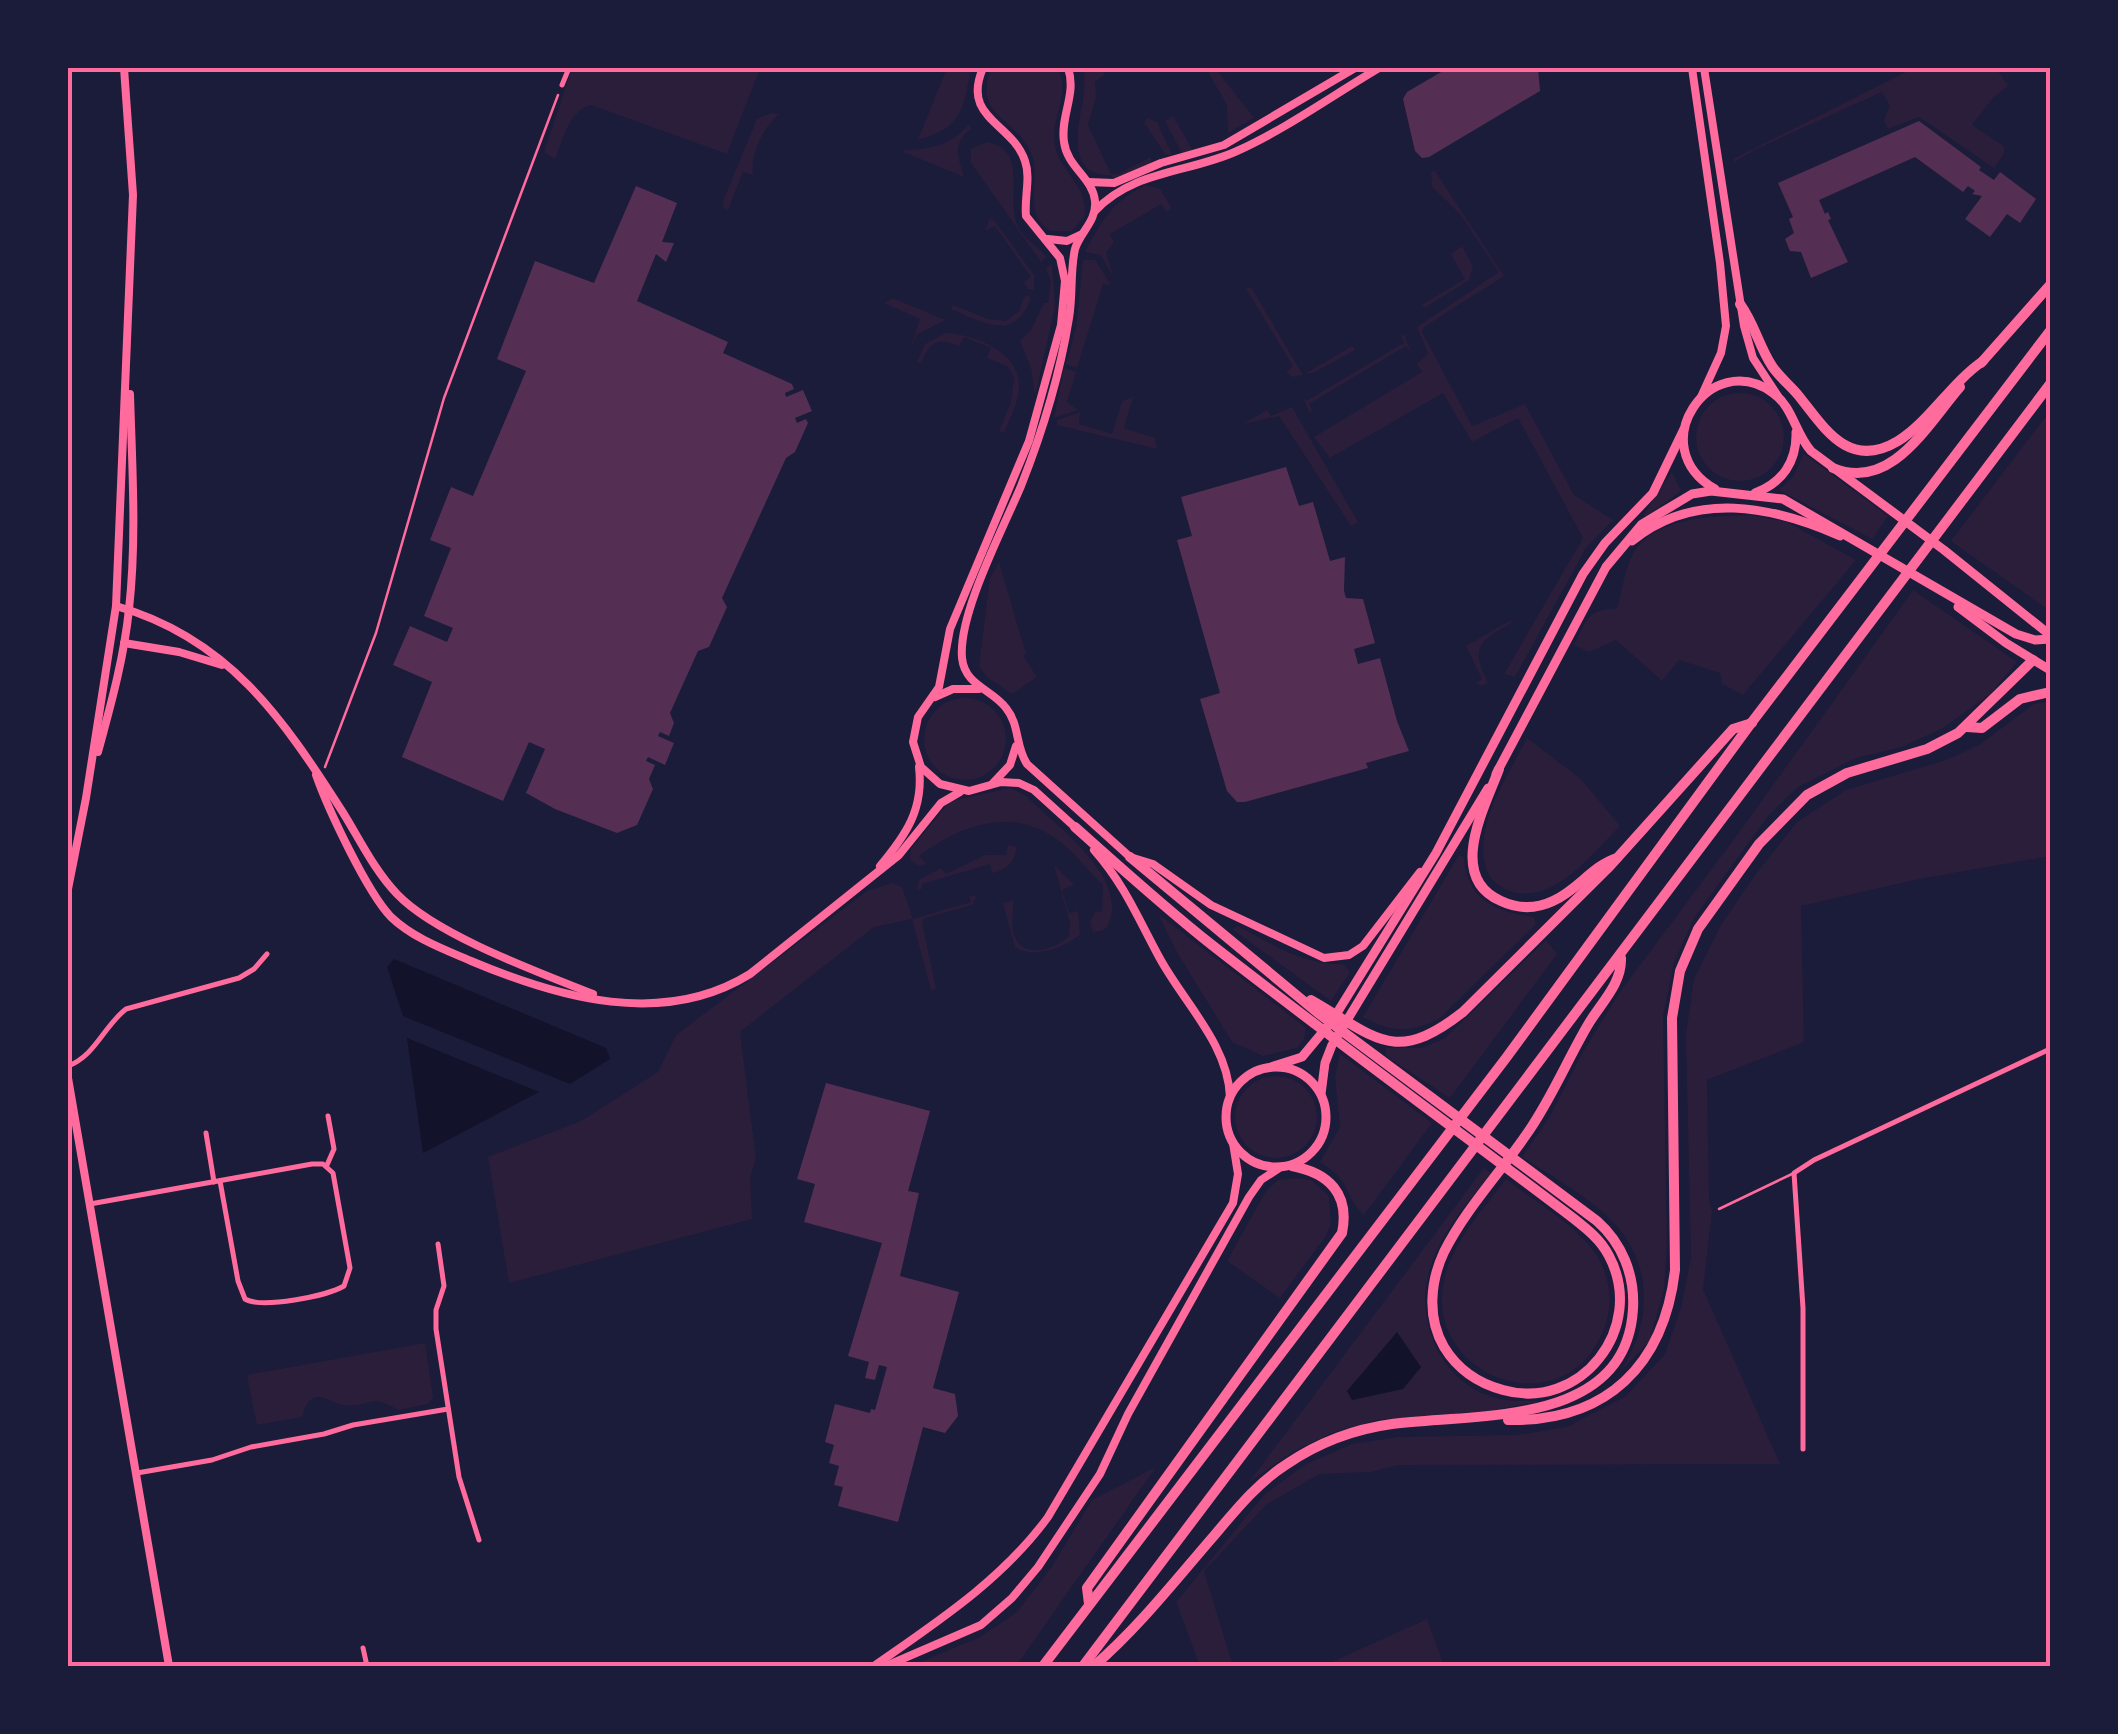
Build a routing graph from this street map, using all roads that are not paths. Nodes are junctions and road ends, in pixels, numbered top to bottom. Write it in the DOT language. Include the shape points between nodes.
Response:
graph roads {
  1 [pos="124,68"];
  2 [pos="568,68"];
  3 [pos="983,68"];
  4 [pos="1071,68"];
  5 [pos="1355,68"];
  6 [pos="1379,68"];
  7 [pos="1692,68"];
  8 [pos="1704,68"];
  9 [pos="562,85"];
  10 [pos="1087,182"];
  11 [pos="1095,212"];
  12 [pos="1082,234"];
  13 [pos="1044,237"];
  14 [pos="2050,285"];
  15 [pos="1740,304"];
  16 [pos="2050,331"];
  17 [pos="128,355"];
  18 [pos="1983,361"];
  19 [pos="2050,384"];
  20 [pos="1701,397"];
  21 [pos="1781,400"];
  22 [pos="1794,425"];
  23 [pos="1684,429"];
  24 [pos="1833,468"];
  25 [pos="1722,492"];
  26 [pos="1749,494"];
  27 [pos="1865,548"];
  28 [pos="1606,568"];
  29 [pos="1928,584"];
  30 [pos="116,606"];
  31 [pos="129,610"];
  32 [pos="2051,639"];
  33 [pos="112,642"];
  34 [pos="124,643"];
  35 [pos="2033,660"];
  36 [pos="226,666"];
  37 [pos="2050,670"];
  38 [pos="988,692"];
  39 [pos="2050,692"];
  40 [pos="930,701"];
  41 [pos="1752,722"];
  42 [pos="1967,727"];
  43 [pos="1017,741"];
  44 [pos="917,758"];
  45 [pos="1499,769"];
  46 [pos="316,774"];
  47 [pos="988,785"];
  48 [pos="964,791"];
  49 [pos="86,798"];
  50 [pos="1075,827"];
  51 [pos="1436,853"];
  52 [pos="1130,857"];
  53 [pos="1618,857"];
  54 [pos="876,872"];
  55 [pos="68,889"];
  56 [pos="268,954"];
  57 [pos="1621,957"];
  58 [pos="609,1002"];
  59 [pos="1318,1014"];
  60 [pos="2050,1049"];
  61 [pos="68,1066"];
  62 [pos="1271,1067"];
  63 [pos="68,1078"];
  64 [pos="1321,1094"];
  65 [pos="1230,1098"];
  66 [pos="328,1116"];
  67 [pos="206,1133"];
  68 [pos="1233,1142"];
  69 [pos="327,1166"];
  70 [pos="1286,1166"];
  71 [pos="1522,1173"];
  72 [pos="1794,1173"];
  73 [pos="217,1182"];
  74 [pos="90,1204"];
  75 [pos="1719,1208"];
  76 [pos="438,1244"];
  77 [pos="448,1409"];
  78 [pos="1467,1418"];
  79 [pos="1803,1449"];
  80 [pos="137,1474"];
  81 [pos="480,1540"];
  82 [pos="1090,1604"];
  83 [pos="363,1648"];
  84 [pos="168,1666"];
  85 [pos="367,1666"];
  86 [pos="874,1666"];
  87 [pos="886,1666"];
  88 [pos="1043,1666"];
  89 [pos="1083,1666"];
  90 [pos="1094,1666"];
  1 -- 17 [label="street" via="133,182"];
  2 -- 9 [label="street"];
  3 -- 13 [label="street" via="980,104 1022,154 1026,216"];
  4 -- 10 [label="street" via="1064,147"];
  5 -- 10 [label="street" via="1224,144 1114,183"];
  6 -- 11 [label="street" via="1243,148 1141,180"];
  7 -- 20 [label="street" via="1725,312 1721,353"];
  8 -- 15 [label="street"];
  10 -- 11 [label="street"];
  11 -- 12 [label="street"];
  12 -- 13 [label="street" via="1066,242"];
  12 -- 38 [label="street" via="1064,345 1034,449 964,635 965,671"];
  13 -- 40 [label="street" via="1064,270 1061,325 1028,440 950,629"];
  14 -- 18 [label="highway"];
  15 -- 18 [label="highway" via="1778,375 1830,438 1854,448 1874,450 1898,441"];
  15 -- 21 [label="street" via="1753,358"];
  16 -- 41 [label="highway"];
  17 -- 30 [label="street"];
  17 -- 31 [label="street"];
  18 -- 24 [label="highway" via="1887,467 1860,474"];
  19 -- 57 [label="highway"];
  20 -- 21 [label="main road" via="1736,382 1765,388"];
  20 -- 23 [label="main road"];
  21 -- 22 [label="main road"];
  22 -- 24 [label="main road"];
  22 -- 26 [label="main road" via="1787,470"];
  23 -- 25 [label="main road" via="1694,472"];
  23 -- 51 [label="main road" via="1653,493 1583,574"];
  24 -- 32 [label="main road"];
  25 -- 26 [label="main road"];
  25 -- 28 [label="main road" via="1692,494 1662,510"];
  26 -- 27 [label="main road" via="1783,499"];
  27 -- 28 [label="main road" via="1782,513 1712,509 1651,527"];
  27 -- 29 [label="main road"];
  28 -- 45 [label="main road"];
  29 -- 32 [label="main road" via="2016,634"];
  29 -- 35 [label="main road"];
  30 -- 31 [label="street"];
  30 -- 33 [label="street"];
  31 -- 34 [label="street"];
  31 -- 36 [label="street" via="185,634"];
  32 -- 35 [label="main road"];
  33 -- 34 [label="street"];
  33 -- 49 [label="street"];
  34 -- 36 [label="street"];
  34 -- 49 [label="street"];
  35 -- 37 [label="main road"];
  35 -- 42 [label="highway"];
  36 -- 46 [label="street" via="270,706"];
  38 -- 40 [label="street" via="958,688"];
  38 -- 43 [label="street" via="1010,712"];
  39 -- 42 [label="highway" via="2020,699 1982,728"];
  40 -- 44 [label="street" via="914,727"];
  41 -- 53 [label="highway" via="1733,729"];
  41 -- 82 [label="highway"];
  42 -- 78 [label="highway" via="1807,795 1759,844 1698,929 1680,971 1672,1018 1672,1288 1648,1355 1611,1392 1580,1408 1520,1420"];
  43 -- 47 [label="street" via="1010,765"];
  43 -- 52 [label="street" via="1027,764"];
  44 -- 48 [label="street" via="936,782"];
  44 -- 54 [label="street" via="915,815"];
  45 -- 53 [label="highway" via="1472,857 1490,895 1516,906 1539,906"];
  45 -- 64 [label="main road" via="1332,1044"];
  46 -- 58 [label="street" via="387,882 412,908"];
  46 -- 58 [label="street" via="379,904 400,924 520,981"];
  47 -- 48 [label="street"];
  47 -- 50 [label="street" via="1026,786"];
  48 -- 54 [label="street" via="948,797 900,855"];
  49 -- 55 [label="street"];
  50 -- 59 [label="highway" via="1210,944"];
  50 -- 65 [label="street" via="1122,884 1219,1052"];
  51 -- 52 [label="street" via="1363,946 1332,958 1244,922 1153,864"];
  51 -- 62 [label="main road" via="1318,1041 1302,1057"];
  52 -- 59 [label="highway"];
  53 -- 59 [label="highway" via="1440,1030 1403,1042"];
  54 -- 58 [label="street" via="728,987 664,1004"];
  56 -- 61 [label="street" via="230,981 126,1008 87,1055"];
  57 -- 71 [label="highway" via="1622,974 1540,1114 1455,1233 1434,1284 1435,1324 1456,1364 1490,1386 1541,1394 1569,1385 1597,1363 1617,1326 1620,1293 1602,1244"];
  57 -- 89 [label="highway"];
  59 -- 71 [label="highway"];
  60 -- 72 [label="street"];
  62 -- 64 [label="main road" via="1303,1074"];
  62 -- 65 [label="main road" via="1246,1077"];
  63 -- 74 [label="street"];
  64 -- 70 [label="main road" via="1324,1134 1312,1152"];
  65 -- 68 [label="main road" via="1226,1117"];
  66 -- 69 [label="street" via="334,1149"];
  67 -- 73 [label="street"];
  68 -- 70 [label="main road" via="1253,1162"];
  68 -- 86 [label="street" via="1238,1174 1232,1204 1048,1518 996,1575"];
  69 -- 73 [label="street"];
  69 -- 73 [label="street" via="347,1250 347,1281 330,1292 263,1304 248,1302 240,1289"];
  70 -- 82 [label="highway" via="1321,1175 1337,1189 1342,1233 1088,1588"];
  70 -- 87 [label="street" via="1262,1180 1244,1206 1100,1474 1038,1567 981,1624"];
  71 -- 78 [label="highway" via="1597,1221 1617,1245 1631,1276 1630,1329 1610,1368 1574,1396 1508,1415"];
  72 -- 75 [label="lane"];
  72 -- 79 [label="street"];
  73 -- 74 [label="street"];
  74 -- 80 [label="street"];
  76 -- 77 [label="street" via="444,1286 435,1323"];
  77 -- 80 [label="street"];
  77 -- 81 [label="street"];
  78 -- 90 [label="highway" via="1352,1433 1285,1464"];
  80 -- 84 [label="street"];
  82 -- 88 [label="highway"];
  83 -- 85 [label="street"];
}
